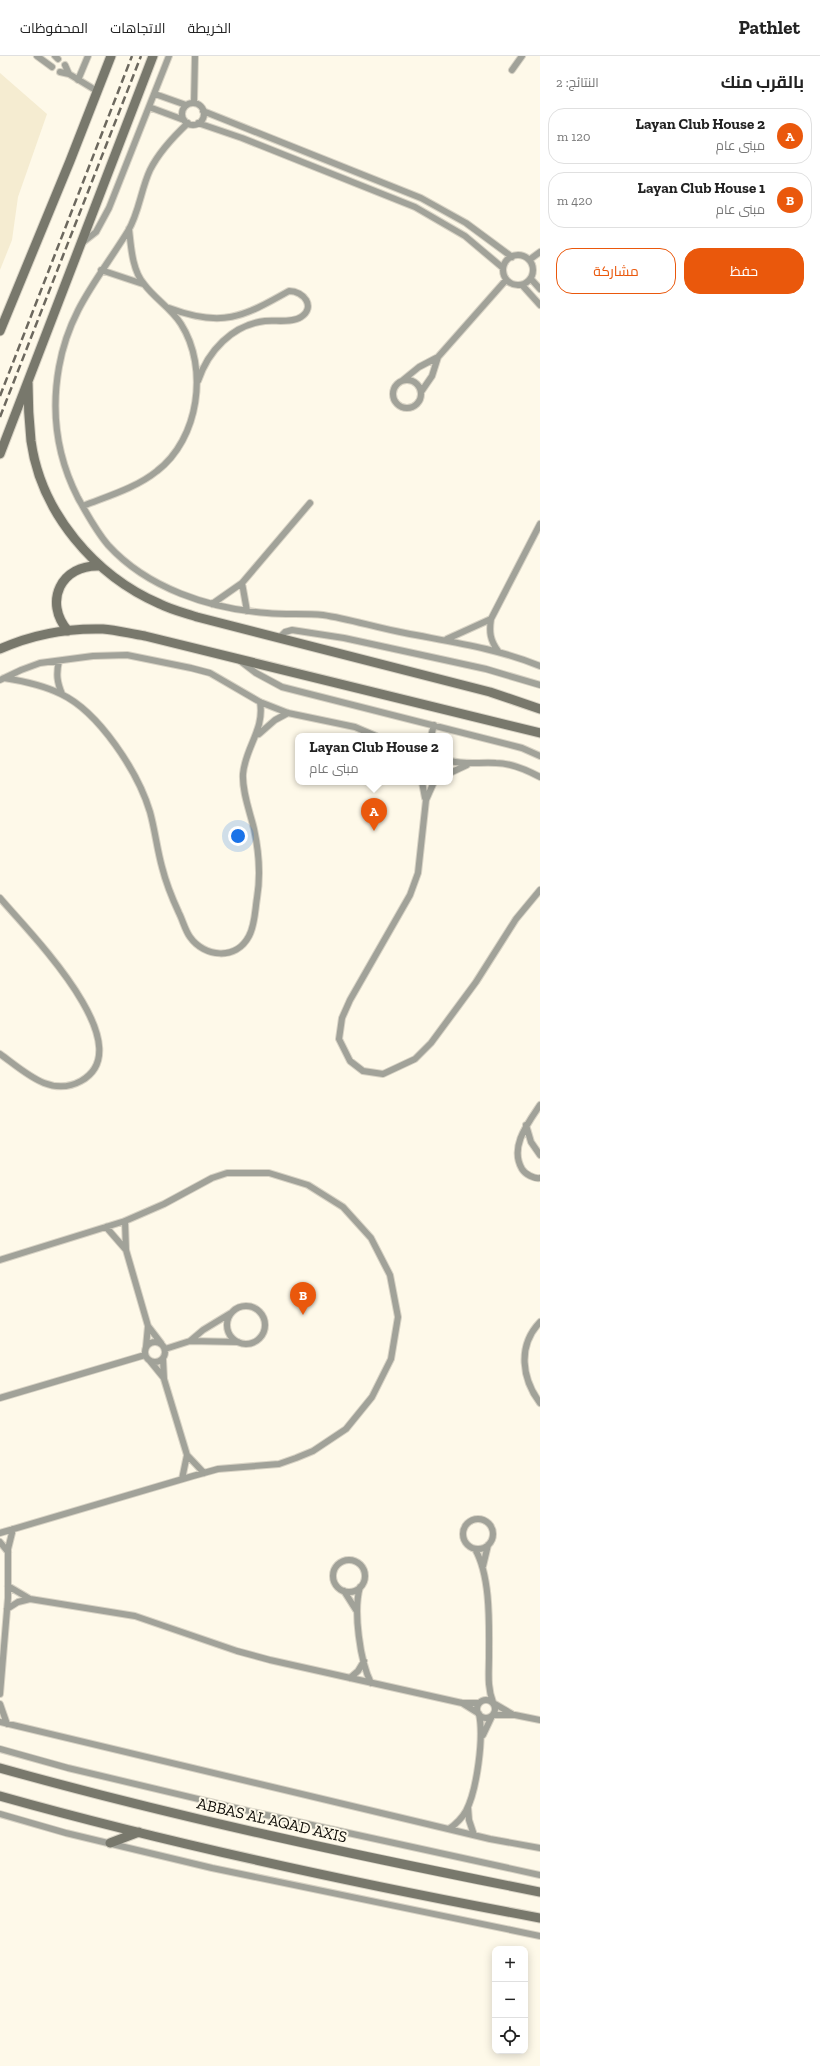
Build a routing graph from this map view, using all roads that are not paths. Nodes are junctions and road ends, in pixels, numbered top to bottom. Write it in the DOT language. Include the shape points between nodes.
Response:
graph roads {
  1 [pos="37,56"];
  2 [pos="88,56"];
  3 [pos="111,56"];
  4 [pos="153,56"];
  5 [pos="170,56"];
  6 [pos="194,56"];
  7 [pos="522,56"];
  8 [pos="65,65"];
  9 [pos="52,67"];
  10 [pos="512,70"];
  11 [pos="60,72"];
  12 [pos="69,74"];
  13 [pos="78,80"];
  14 [pos="97,92"];
  15 [pos="155,94"];
  16 [pos="194,103"];
  17 [pos="186,105"];
  18 [pos="149,107"];
  19 [pos="203,111"];
  20 [pos="186,122"];
  21 [pos="198,123"];
  22 [pos="129,229"];
  23 [pos="82,242"];
  24 [pos="540,252"];
  25 [pos="512,256"];
  26 [pos="529,260"];
  27 [pos="503,268"];
  28 [pos="101,270"];
  29 [pos="531,279"];
  30 [pos="506,280"];
  31 [pos="143,284"];
  32 [pos="522,286"];
  33 [pos="540,289"];
  34 [pos="540,305"];
  35 [pos="169,308"];
  36 [pos="6,316"];
  37 [pos="0,325"];
  38 [pos="0,331"];
  39 [pos="438,357"];
  40 [pos="403,380"];
  41 [pos="28,383"];
  42 [pos="197,384"];
  43 [pos="421,392"];
  44 [pos="0,454"];
  45 [pos="310,503"];
  46 [pos="83,506"];
  47 [pos="540,524"];
  48 [pos="100,566"];
  49 [pos="242,583"];
  50 [pos="212,604"];
  51 [pos="247,611"];
  52 [pos="492,619"];
  53 [pos="68,631"];
  54 [pos="279,638"];
  55 [pos="446,640"];
  56 [pos="0,649"];
  57 [pos="498,651"];
  58 [pos="236,658"];
  59 [pos="59,661"];
  60 [pos="540,666"];
  61 [pos="26,668"];
  62 [pos="2,679"];
  63 [pos="26,682"];
  64 [pos="540,685"];
  65 [pos="62,694"];
  66 [pos="260,702"];
  67 [pos="540,709"];
  68 [pos="288,712"];
  69 [pos="434,725"];
  70 [pos="446,728"];
  71 [pos="369,733"];
  72 [pos="432,733"];
  73 [pos="445,733"];
  74 [pos="540,733"];
  75 [pos="255,738"];
  76 [pos="540,756"];
  77 [pos="453,762"];
  78 [pos="467,765"];
  79 [pos="453,772"];
  80 [pos="540,777"];
  81 [pos="423,785"];
  82 [pos="433,785"];
  83 [pos="426,800"];
  84 [pos="540,890"];
  85 [pos="0,898"];
  86 [pos="0,1054"];
  87 [pos="540,1105"];
  88 [pos="526,1125"];
  89 [pos="540,1154"];
  90 [pos="540,1178"];
  91 [pos="125,1221"];
  92 [pos="106,1227"];
  93 [pos="126,1250"];
  94 [pos="0,1260"];
  95 [pos="232,1312"];
  96 [pos="540,1322"];
  97 [pos="148,1326"];
  98 [pos="190,1341"];
  99 [pos="239,1342"];
  100 [pos="161,1343"];
  101 [pos="146,1348"];
  102 [pos="165,1349"];
  103 [pos="145,1355"];
  104 [pos="163,1359"];
  105 [pos="149,1360"];
  106 [pos="164,1379"];
  107 [pos="0,1398"];
  108 [pos="540,1403"];
  109 [pos="187,1455"];
  110 [pos="204,1473"];
  111 [pos="182,1479"];
  112 [pos="13,1529"];
  113 [pos="0,1533"];
  114 [pos="0,1542"];
  115 [pos="488,1545"];
  116 [pos="475,1549"];
  117 [pos="8,1554"];
  118 [pos="483,1568"];
  119 [pos="8,1586"];
  120 [pos="360,1587"];
  121 [pos="344,1591"];
  122 [pos="30,1599"];
  123 [pos="7,1609"];
  124 [pos="356,1611"];
  125 [pos="364,1662"];
  126 [pos="350,1678"];
  127 [pos="371,1683"];
  128 [pos="488,1685"];
  129 [pos="0,1694"];
  130 [pos="479,1702"];
  131 [pos="462,1703"];
  132 [pos="494,1703"];
  133 [pos="0,1704"];
  134 [pos="478,1713"];
  135 [pos="515,1715"];
  136 [pos="492,1716"];
  137 [pos="540,1720"];
  138 [pos="0,1722"];
  139 [pos="7,1724"];
  140 [pos="482,1738"];
  141 [pos="0,1749"];
  142 [pos="0,1768"];
  143 [pos="0,1796"];
  144 [pos="468,1805"];
  145 [pos="0,1814"];
  146 [pos="449,1829"];
  147 [pos="139,1832"];
  148 [pos="474,1835"];
  149 [pos="110,1843"];
  150 [pos="540,1848"];
  151 [pos="540,1875"];
  152 [pos="540,1892"];
  153 [pos="540,1918"];
  154 [pos="540,1936"];
  1 -- 9 [label="street"];
  2 -- 13 [label="street"];
  3 -- 14 [label="main road"];
  4 -- 23 [label="main road"];
  5 -- 15 [label="street"];
  6 -- 16 [label="street"];
  7 -- 10 [label="street"];
  8 -- 12 [label="street"];
  11 -- 12 [label="street"];
  12 -- 13 [label="street"];
  13 -- 14 [label="street"];
  14 -- 36 [label="main road"];
  15 -- 17 [label="street"];
  15 -- 18 [label="street"];
  16 -- 17 [label="street"];
  16 -- 19 [label="street"];
  17 -- 20 [label="street" via="182,112"];
  18 -- 20 [label="street"];
  18 -- 23 [label="street" via="103,222 96,232"];
  19 -- 21 [label="street" via="203,118"];
  19 -- 25 [label="street" via="421,198 466,223"];
  20 -- 21 [label="street"];
  20 -- 22 [label="street" via="150,170"];
  21 -- 27 [label="street" via="415,207 465,236"];
  22 -- 28 [label="street"];
  22 -- 31 [label="street" via="132,254"];
  23 -- 41 [label="main road"];
  24 -- 26 [label="street"];
  25 -- 26 [label="street" via="522,256"];
  25 -- 27 [label="street"];
  26 -- 29 [label="street" via="534,270"];
  27 -- 30 [label="street"];
  28 -- 31 [label="street"];
  28 -- 46 [label="street" via="69,328 57,378 57,430 61,455 69,480"];
  29 -- 32 [label="street"];
  29 -- 33 [label="street"];
  30 -- 32 [label="street" via="513,285"];
  30 -- 39 [label="street"];
  31 -- 35 [label="street"];
  32 -- 34 [label="street"];
  35 -- 42 [label="street" via="182,325 190,343 196,363"];
  35 -- 42 [label="street" via="199,317 224,318 260,308 289,291 302,293 306,298 306,311 297,319 264,321 248,325 221,342 210,354"];
  36 -- 37 [label="main road"];
  36 -- 38 [label="main road"];
  39 -- 40 [label="street" via="419,367"];
  39 -- 43 [label="street" via="432,376"];
  40 -- 43 [label="street" via="415,382"];
  40 -- 43 [label="street" via="395,386 393,392 395,402 400,406 406,408 415,405"];
  41 -- 44 [label="main road"];
  41 -- 48 [label="main road" via="31,442 41,477 55,510 76,542"];
  42 -- 46 [label="street" via="193,414 174,455 158,471 139,484"];
  45 -- 49 [label="street"];
  46 -- 50 [label="street" via="107,544 124,561 163,585"];
  47 -- 52 [label="street"];
  48 -- 53 [label="main road" via="74,571 67,576 58,591 57,613"];
  48 -- 54 [label="main road" via="128,588 160,604 197,617"];
  49 -- 50 [label="street"];
  49 -- 51 [label="street"];
  50 -- 51 [label="street"];
  51 -- 55 [label="street" via="328,616"];
  52 -- 55 [label="street"];
  52 -- 57 [label="street" via="489,630 491,642"];
  53 -- 56 [label="main road" via="14,642"];
  53 -- 58 [label="main road" via="103,629 145,636"];
  54 -- 64 [label="street" via="292,630 344,638 486,669"];
  54 -- 67 [label="main road" via="490,692"];
  55 -- 57 [label="street"];
  57 -- 60 [label="street"];
  58 -- 69 [label="street" via="256,673 282,687"];
  58 -- 74 [label="main road"];
  59 -- 61 [label="street"];
  59 -- 65 [label="street" via="57,678"];
  59 -- 66 [label="street" via="127,655 185,666 210,673"];
  61 -- 62 [label="street"];
  61 -- 63 [label="street"];
  62 -- 63 [label="street"];
  63 -- 65 [label="street"];
  65 -- 75 [label="street" via="86,712 107,734 139,784 150,812 169,889 189,936 198,947 212,954 226,954 240,948 249,936 253,922 259,869 258,850 243,775 246,755"];
  66 -- 68 [label="street"];
  66 -- 75 [label="street" via="261,718"];
  68 -- 71 [label="street" via="355,727"];
  68 -- 75 [label="street" via="269,724"];
  69 -- 70 [label="street"];
  69 -- 72 [label="street"];
  70 -- 73 [label="street"];
  70 -- 76 [label="street" via="522,748"];
  77 -- 78 [label="street"];
  78 -- 79 [label="street"];
  78 -- 80 [label="street" via="497,763 524,769"];
  81 -- 83 [label="street"];
  82 -- 83 [label="street"];
  83 -- 84 [label="street" via="418,873 410,895 342,1018 339,1039 343,1050 354,1064 363,1071 383,1074 415,1059 431,1043 476,982 516,919"];
  85 -- 86 [label="street" via="74,986 99,1036 100,1051 95,1066 86,1078 72,1086 57,1088 42,1084"];
  87 -- 88 [label="street"];
  88 -- 89 [label="street" via="531,1142"];
  88 -- 90 [label="street" via="517,1147 517,1161 524,1173 536,1179"];
  91 -- 92 [label="street"];
  91 -- 93 [label="street"];
  91 -- 110 [label="street" via="151,1211 217,1176 227,1173 269,1173 308,1184 343,1207 371,1238 390,1275 398,1317 391,1359 372,1397 346,1429 313,1451 279,1464 242,1466"];
  92 -- 93 [label="street"];
  92 -- 94 [label="street"];
  93 -- 97 [label="street"];
  95 -- 98 [label="street"];
  95 -- 99 [label="street" via="228,1320 228,1329 232,1337"];
  95 -- 99 [label="street" via="240,1307 250,1306 258,1310 263,1318 264,1328 261,1336 253,1342"];
  96 -- 108 [label="street" via="526,1347 524,1369 530,1390"];
  97 -- 100 [label="street"];
  97 -- 101 [label="street"];
  98 -- 99 [label="street"];
  98 -- 102 [label="street"];
  100 -- 101 [label="street" via="150,1342"];
  100 -- 102 [label="street"];
  101 -- 103 [label="street"];
  102 -- 104 [label="street"];
  103 -- 105 [label="street"];
  103 -- 107 [label="street"];
  104 -- 105 [label="street" via="156,1362"];
  104 -- 106 [label="street"];
  105 -- 106 [label="street"];
  106 -- 109 [label="street"];
  109 -- 110 [label="street"];
  109 -- 111 [label="street"];
  110 -- 111 [label="street"];
  111 -- 112 [label="street"];
  112 -- 113 [label="street"];
  112 -- 117 [label="street"];
  114 -- 117 [label="street"];
  115 -- 116 [label="street"];
  115 -- 116 [label="street" via="493,1537 492,1528 485,1521 476,1519 465,1527 463,1536 467,1545"];
  115 -- 118 [label="street"];
  116 -- 118 [label="street"];
  117 -- 119 [label="street"];
  118 -- 128 [label="street" via="488,1622"];
  119 -- 122 [label="street"];
  119 -- 123 [label="street"];
  120 -- 121 [label="street" via="354,1591"];
  120 -- 121 [label="street" via="365,1576 363,1567 355,1561 345,1560 337,1566 333,1575 336,1585"];
  120 -- 124 [label="street"];
  121 -- 124 [label="street"];
  122 -- 123 [label="street" via="18,1602"];
  122 -- 126 [label="street" via="135,1616 237,1651"];
  123 -- 129 [label="street"];
  124 -- 125 [label="street"];
  125 -- 126 [label="street"];
  125 -- 127 [label="street"];
  126 -- 127 [label="street"];
  127 -- 131 [label="street"];
  128 -- 130 [label="street"];
  128 -- 132 [label="street"];
  130 -- 131 [label="street"];
  130 -- 132 [label="street" via="487,1699"];
  130 -- 134 [label="street"];
  131 -- 134 [label="street"];
  132 -- 135 [label="street"];
  132 -- 136 [label="street" via="496,1710"];
  133 -- 139 [label="street"];
  134 -- 136 [label="street" via="485,1718"];
  134 -- 140 [label="street"];
  135 -- 136 [label="street"];
  135 -- 137 [label="street"];
  136 -- 140 [label="street"];
  138 -- 139 [label="street"];
  139 -- 146 [label="street"];
  140 -- 144 [label="street"];
  141 -- 151 [label="street" via="68,1768 257,1813"];
  142 -- 152 [label="main road, ABBAS AL AQAD AXIS" via="248,1831"];
  143 -- 147 [label="main road"];
  144 -- 146 [label="street" via="462,1816"];
  144 -- 148 [label="street"];
  145 -- 149 [label="street"];
  146 -- 148 [label="street"];
  147 -- 149 [label="main road"];
  147 -- 153 [label="main road" via="283,1867"];
  148 -- 150 [label="street"];
  149 -- 154 [label="street" via="212,1868"];
}
